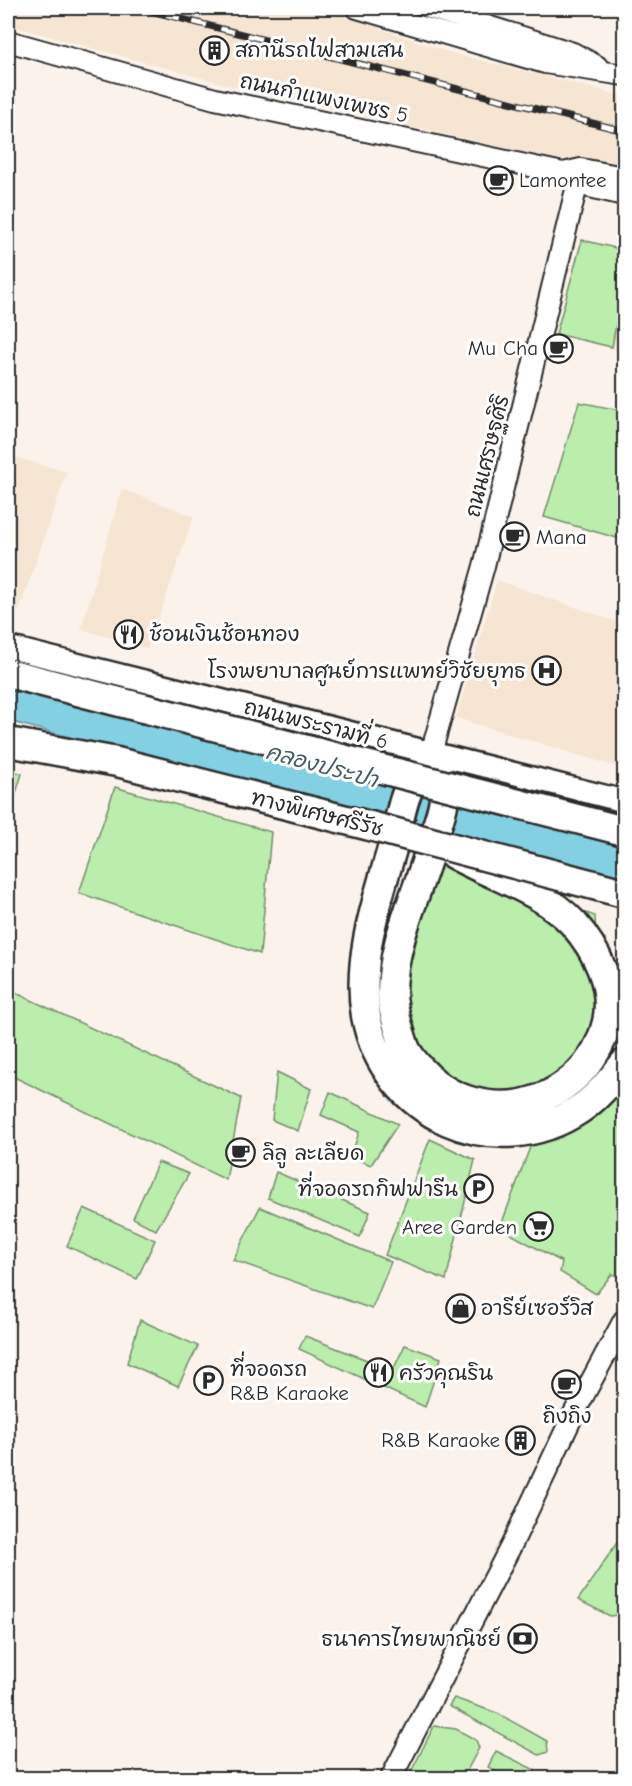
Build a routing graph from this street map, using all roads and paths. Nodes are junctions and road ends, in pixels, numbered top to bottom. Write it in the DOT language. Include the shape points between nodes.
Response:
graph roads {
  1 [pos="357,8"];
  2 [pos="430,8"];
  3 [pos="8,41"];
  4 [pos="617,73"];
  5 [pos="574,175"];
  6 [pos="624,177"];
  7 [pos="624,195"];
  8 [pos="8,647"];
  9 [pos="8,673"];
  10 [pos="8,690"];
  11 [pos="143,708"];
  12 [pos="8,742"];
  13 [pos="431,753"];
  14 [pos="624,801"];
  15 [pos="624,831"];
  16 [pos="435,847"];
  17 [pos="624,893"];
  18 [pos="624,1064"];
  19 [pos="624,1320"];
  20 [pos="391,1779"];
  1 -- 4 [label="street" via="545,63"];
  2 -- 4 [label="street" via="573,53"];
  3 -- 5 [label="street, ถนนกำแพงเพชร 5" via="215,99"];
  5 -- 6 [label="street, ถนนกำแพงเพชร 5"];
  5 -- 7 [label="street, ถนนกำแพงเพชร 5"];
  5 -- 13 [label="street, ถนนเศรษฐศิริ" via="484,566"];
  8 -- 13 [label="main road, ถนนพระรามที่ 6"];
  9 -- 11 [label="highway"];
  10 -- 11 [label="highway"];
  11 -- 15 [label="highway, bridge"];
  12 -- 16 [label="highway, ทางพิเศษศรีรัช, bridge" via="117,762"];
  13 -- 14 [label="main road, ถนนพระรามที่ 6"];
  13 -- 16 [label="highway" via="444,796"];
  13 -- 18 [label="highway" via="409,787 365,958 363,993 374,1045 386,1070 400,1088 435,1115 456,1125 505,1134 555,1122 579,1110 596,1097"];
  16 -- 16 [label="highway" via="524,888 571,921 590,943 605,978 607,1021 586,1064 574,1079 554,1093 530,1103 504,1107 455,1097 436,1085 405,1049 392,994 394,966"];
  16 -- 17 [label="highway, ทางพิเศษศรีรัช, bridge"];
  19 -- 20 [label="street"];
}
